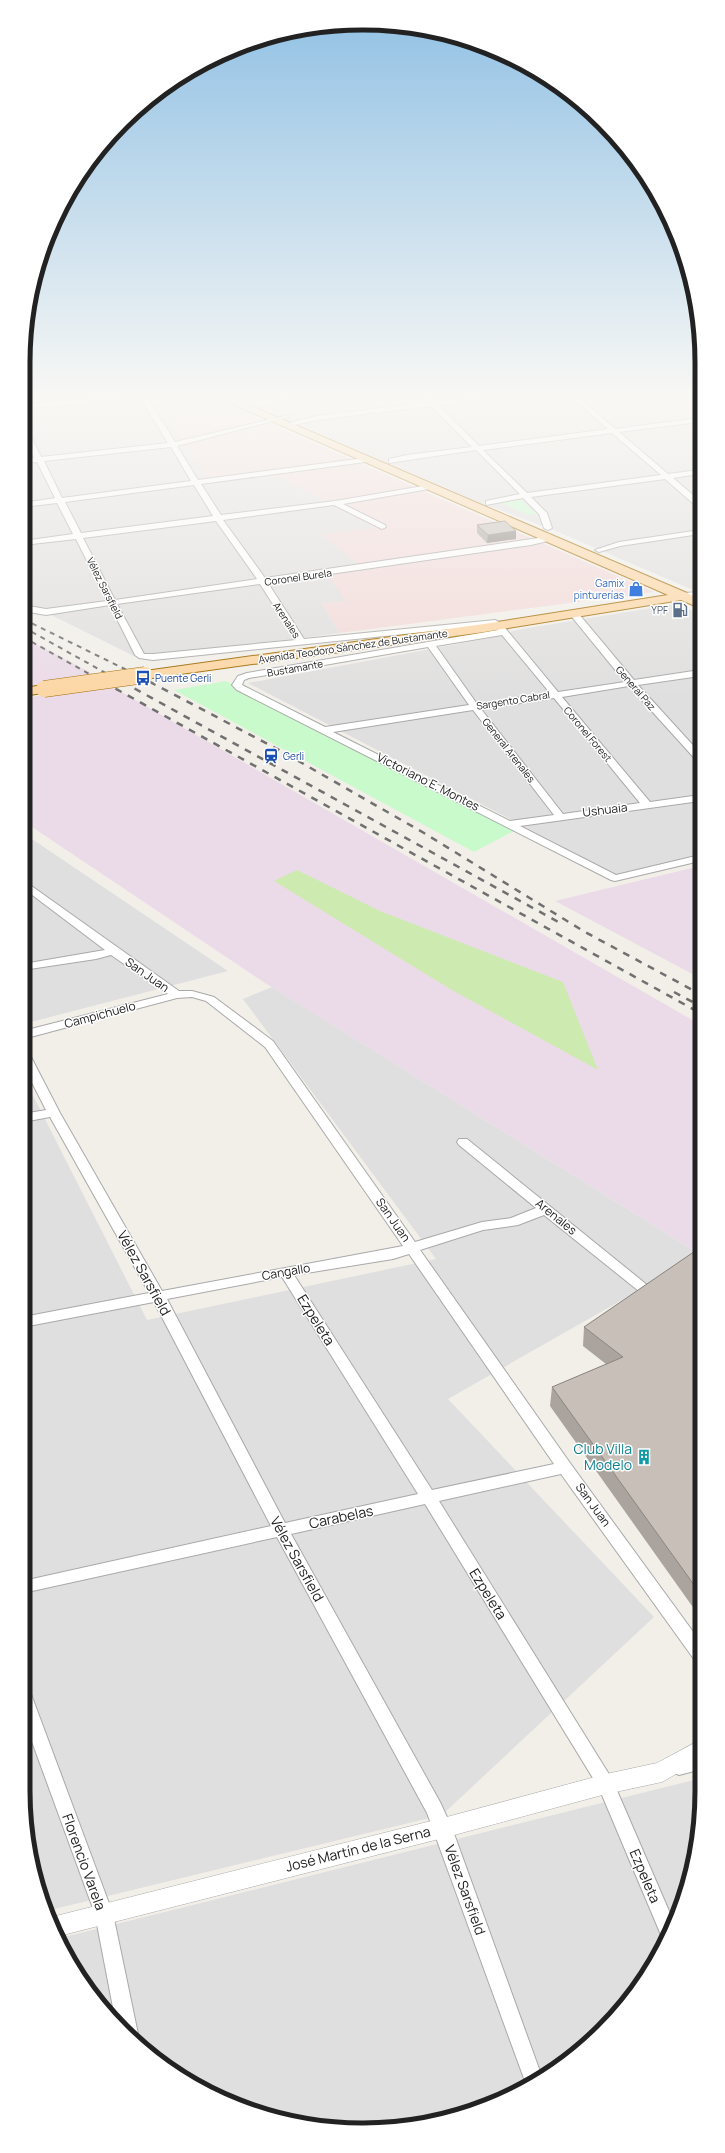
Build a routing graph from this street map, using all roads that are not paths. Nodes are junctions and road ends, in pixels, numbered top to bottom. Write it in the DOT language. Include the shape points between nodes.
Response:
graph roads {
  1 [pos="59,496"];
  2 [pos="89,496"];
  3 [pos="204,496"];
  4 [pos="377,496"];
  5 [pos="454,496"];
  6 [pos="476,496"];
  7 [pos="517,496"];
  8 [pos="526,496"];
  9 [pos="61,500"];
  10 [pos="489,502"];
  11 [pos="335,503"];
  12 [pos="30,504"];
  13 [pos="218,519"];
  14 [pos="382,527"];
  15 [pos="548,533"];
  16 [pos="695,533"];
  17 [pos="80,536"];
  18 [pos="30,543"];
  19 [pos="599,550"];
  20 [pos="263,582"];
  21 [pos="695,591"];
  22 [pos="695,594"];
  23 [pos="682,596"];
  24 [pos="695,602"];
  25 [pos="113,603"];
  26 [pos="30,609"];
  27 [pos="575,615"];
  28 [pos="500,629"];
  29 [pos="302,643"];
  30 [pos="431,645"];
  31 [pos="695,674"];
  32 [pos="631,683"];
  33 [pos="240,688"];
  34 [pos="30,691"];
  35 [pos="554,694"];
  36 [pos="474,706"];
  37 [pos="326,730"];
  38 [pos="695,753"];
  39 [pos="695,799"];
  40 [pos="647,805"];
  41 [pos="560,816"];
  42 [pos="510,824"];
  43 [pos="695,859"];
  44 [pos="30,890"];
  45 [pos="113,951"];
  46 [pos="30,966"];
  47 [pos="177,995"];
  48 [pos="30,1033"];
  49 [pos="30,1067"];
  50 [pos="54,1113"];
  51 [pos="30,1117"];
  52 [pos="463,1142"];
  53 [pos="546,1209"];
  54 [pos="412,1248"];
  55 [pos="285,1272"];
  56 [pos="650,1293"];
  57 [pos="158,1296"];
  58 [pos="30,1321"];
  59 [pos="565,1467"];
  60 [pos="429,1498"];
  61 [pos="280,1529"];
  62 [pos="30,1585"];
  63 [pos="695,1643"];
  64 [pos="30,1713"];
  65 [pos="695,1755"];
  66 [pos="606,1784"];
  67 [pos="443,1828"];
  68 [pos="104,1914"];
  69 [pos="58,1926"];
  70 [pos="667,1926"];
  71 [pos="126,2025"];
  72 [pos="533,2076"];
  1 -- 9 [label="street, Vélez Sarsfield"];
  2 -- 9 [label="street"];
  3 -- 13 [label="street, Arenales"];
  4 -- 11 [label="street"];
  5 -- 15 [label="main road"];
  6 -- 10 [label="main road"];
  7 -- 10 [label="street"];
  8 -- 15 [label="street" via="543,513"];
  9 -- 12 [label="street"];
  9 -- 17 [label="street, Vélez Sarsfield"];
  10 -- 15 [label="main road"];
  11 -- 13 [label="street"];
  11 -- 14 [label="street"];
  13 -- 17 [label="street"];
  13 -- 20 [label="street, Arenales"];
  15 -- 19 [label="main road"];
  15 -- 20 [label="street, Coronel Burela" via="531,544"];
  15 -- 23 [label="main road"];
  16 -- 19 [label="street" via="619,544"];
  17 -- 18 [label="street"];
  17 -- 25 [label="street, Vélez Sarsfield"];
  19 -- 21 [label="main road"];
  20 -- 25 [label="street, Coronel Burela"];
  20 -- 29 [label="street, Arenales"];
  22 -- 23 [label="street"];
  23 -- 24 [label="main road"];
  23 -- 27 [label="main road, Avenida Teodoro Sánchez de Bustamante"];
  25 -- 26 [label="street, Coronel Burela" via="46,612"];
  25 -- 29 [label="street, Vélez Sarsfield" via="138,653 148,657"];
  27 -- 28 [label="main road, Avenida Teodoro Sánchez de Bustamante"];
  27 -- 32 [label="street, General Paz"];
  28 -- 29 [label="street" via="486,622"];
  28 -- 30 [label="street, Bustamante"];
  28 -- 34 [label="main road, Avenida Teodoro Sánchez de Bustamante, bridge"];
  28 -- 35 [label="street, Coronel Forest"];
  30 -- 33 [label="street, Bustamante" via="247,676 238,681 237,685"];
  30 -- 36 [label="street, General Arenales"];
  31 -- 32 [label="street, Sargento Cabral"];
  32 -- 35 [label="street, Sargento Cabral"];
  32 -- 38 [label="street, General Paz"];
  33 -- 37 [label="street, Victoriano E. Montes"];
  35 -- 36 [label="street, Sargento Cabral"];
  35 -- 40 [label="street, Coronel Forest"];
  36 -- 37 [label="street, Sargento Cabral"];
  36 -- 41 [label="street, General Arenales"];
  37 -- 42 [label="street, Victoriano E. Montes"];
  39 -- 40 [label="street, Ushuaia"];
  40 -- 41 [label="street, Ushuaia"];
  41 -- 42 [label="street, Ushuaia"];
  42 -- 43 [label="street, Victoriano E. Montes" via="615,878"];
  44 -- 45 [label="street, San Juan"];
  45 -- 46 [label="street"];
  45 -- 47 [label="street, San Juan"];
  47 -- 48 [label="street, Campichuelo"];
  47 -- 54 [label="street, San Juan" via="210,998 269,1044"];
  49 -- 50 [label="street, Vélez Sarsfield"];
  50 -- 51 [label="street"];
  50 -- 57 [label="street, Vélez Sarsfield"];
  52 -- 53 [label="street, Arenales"];
  53 -- 54 [label="street, Cangallo" via="513,1222 482,1226"];
  53 -- 56 [label="street, Arenales"];
  54 -- 55 [label="street, Cangallo" via="393,1254"];
  54 -- 59 [label="street, San Juan"];
  55 -- 57 [label="street, Cangallo"];
  55 -- 60 [label="street, Ezpeleta"];
  57 -- 58 [label="street, Cangallo"];
  57 -- 61 [label="street, Vélez Sarsfield"];
  59 -- 60 [label="street, Carabelas"];
  59 -- 63 [label="street, San Juan"];
  60 -- 61 [label="street, Carabelas"];
  60 -- 66 [label="street, Ezpeleta"];
  61 -- 62 [label="street, Carabelas"];
  61 -- 67 [label="street, Vélez Sarsfield"];
  64 -- 68 [label="street, Florencio Varela"];
  65 -- 66 [label="street, José Martín de la Serna" via="662,1772"];
  66 -- 67 [label="street, José Martín de la Serna"];
  66 -- 70 [label="street, Ezpeleta"];
  67 -- 68 [label="street, José Martín de la Serna"];
  67 -- 72 [label="street, Vélez Sarsfield"];
  68 -- 69 [label="street, José Martín de la Serna"];
  68 -- 71 [label="street, Florencio Varela"];
}
